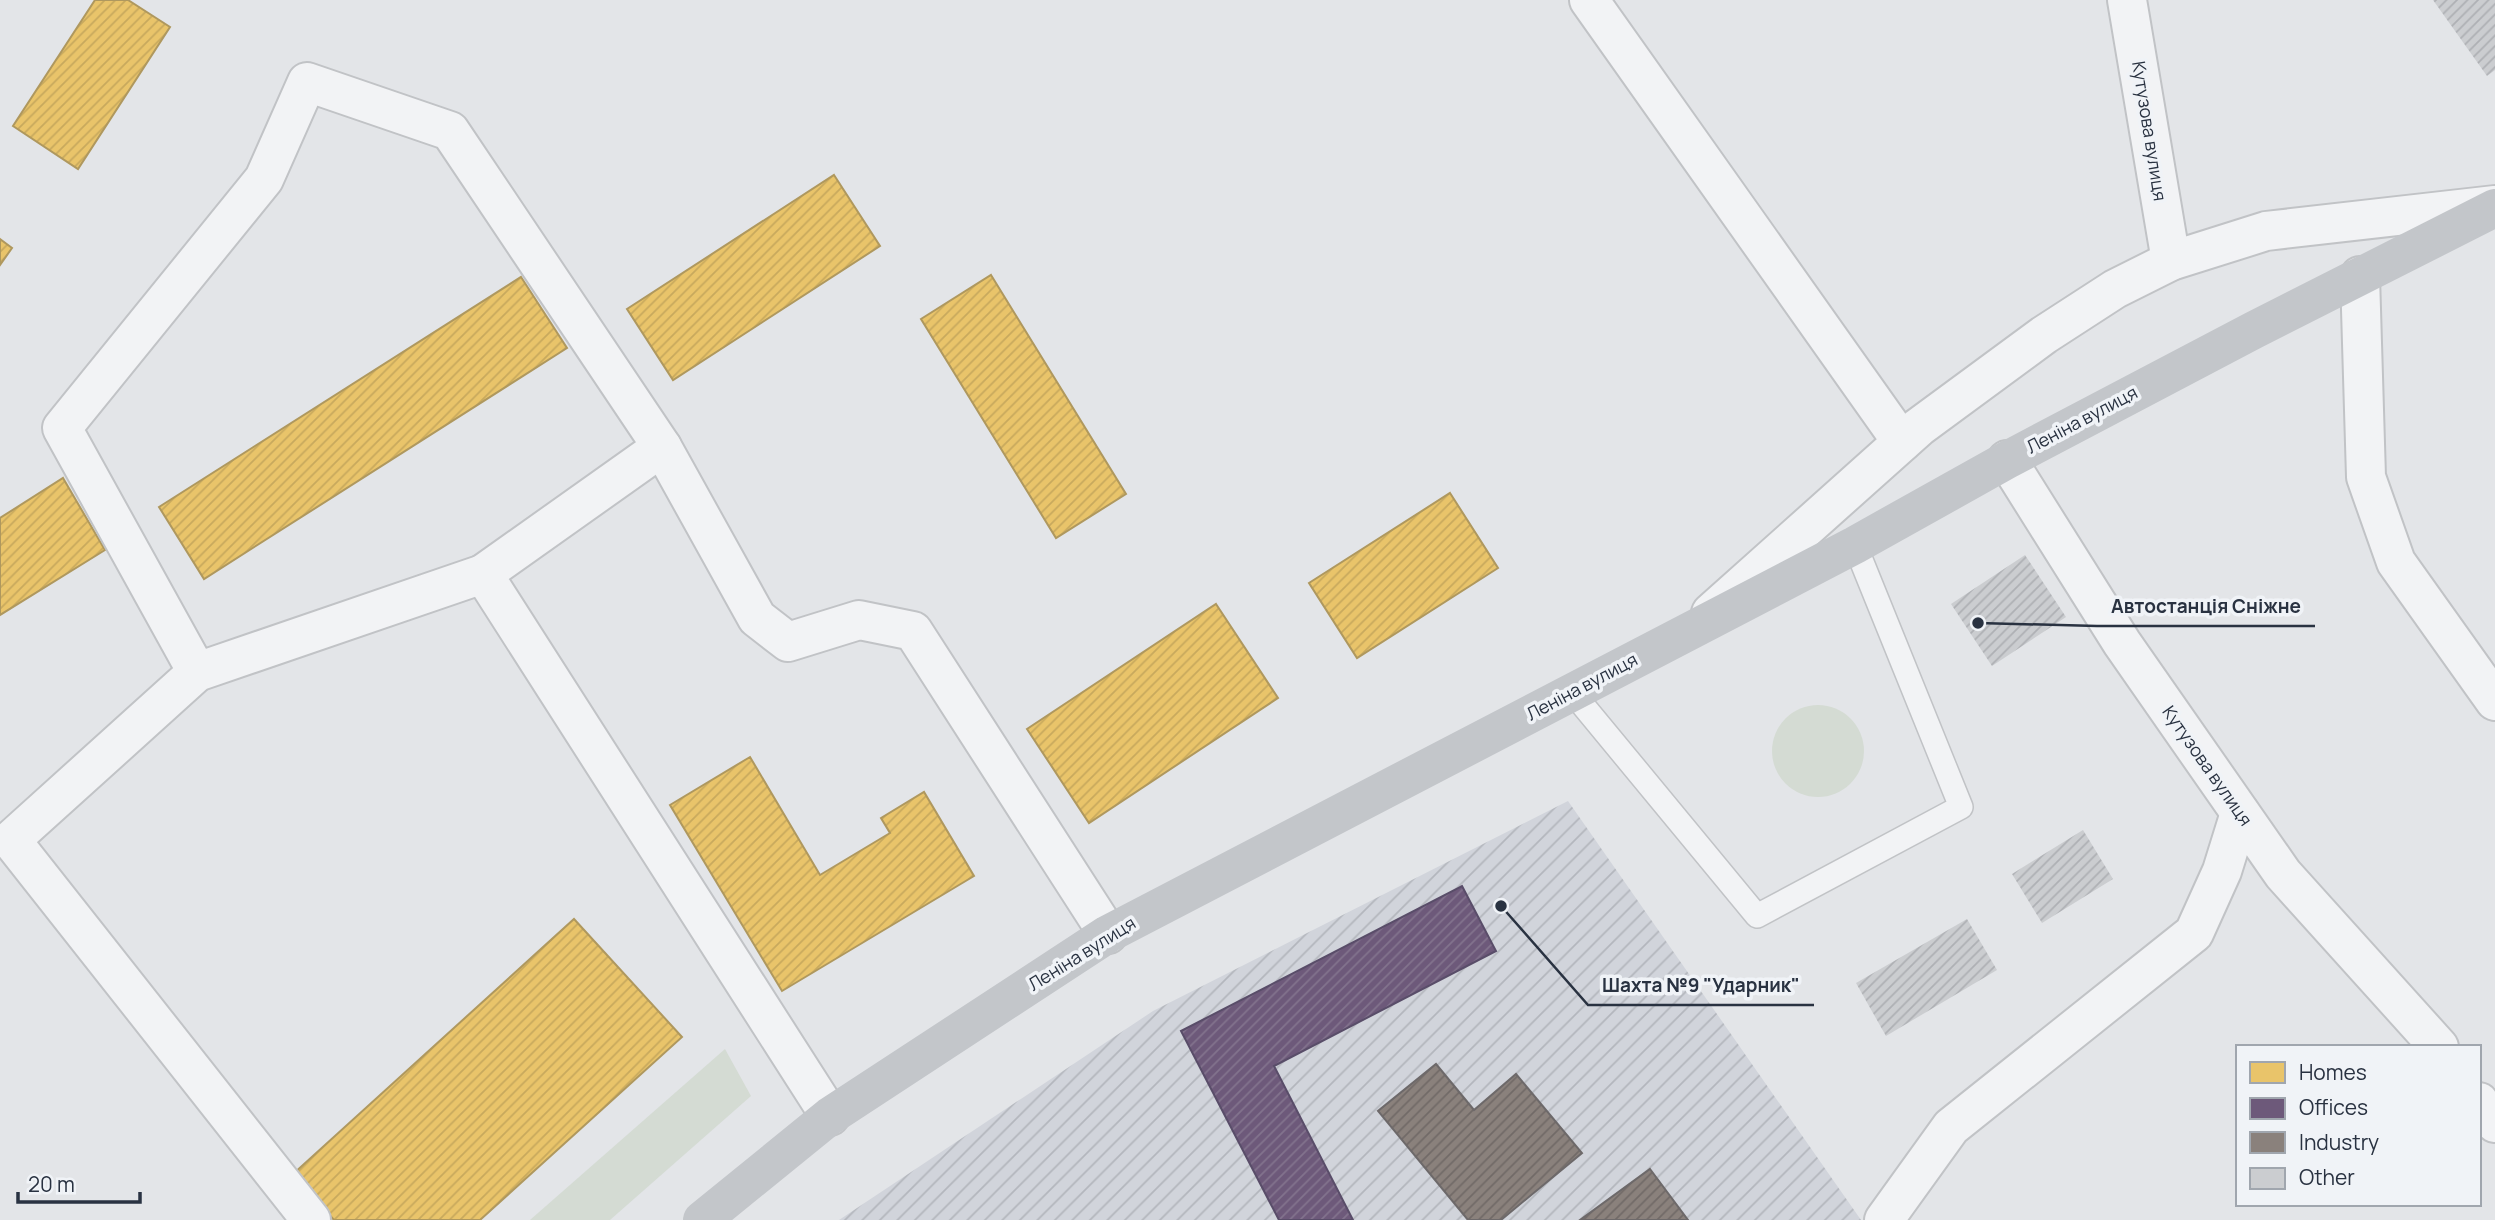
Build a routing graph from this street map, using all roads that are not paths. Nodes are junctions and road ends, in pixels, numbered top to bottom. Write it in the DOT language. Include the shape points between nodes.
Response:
graph roads {
  1 [pos="1589,0"];
  2 [pos="2127,0"];
  3 [pos="2495,206"];
  4 [pos="2171,261"];
  5 [pos="2360,276"];
  6 [pos="1902,442"];
  7 [pos="662,447"];
  8 [pos="2007,460"];
  9 [pos="1855,545"];
  10 [pos="483,574"];
  11 [pos="1695,627"];
  12 [pos="197,672"];
  13 [pos="1572,692"];
  14 [pos="2495,701"];
  15 [pos="2240,813"];
  16 [pos="1108,934"];
  17 [pos="2437,1045"];
  18 [pos="2481,1105"];
  19 [pos="830,1116"];
  20 [pos="2495,1124"];
  21 [pos="311,1220"];
  22 [pos="702,1220"];
  23 [pos="1884,1220"];
  1 -- 6 [label="street"];
  2 -- 4 [label="street, Кутузова вулиця"];
  3 -- 4 [label="street" via="2266,231"];
  3 -- 5 [label="main road, Леніна вулиця"];
  4 -- 6 [label="street" via="2115,289 2044,335"];
  5 -- 8 [label="main road, Леніна вулиця"];
  5 -- 14 [label="street" via="2365,477 2396,562"];
  6 -- 11 [label="street"];
  7 -- 10 [label="street"];
  7 -- 12 [label="street" via="450,131 307,82 264,179 62,428"];
  7 -- 16 [label="street" via="757,618 788,642 859,620 913,631"];
  8 -- 9 [label="main road, Леніна вулиця"];
  8 -- 15 [label="street, Кутузова вулиця" via="2122,643"];
  9 -- 11 [label="main road, Леніна вулиця"];
  9 -- 13 [label="lane" via="1961,807 1757,916"];
  10 -- 12 [label="street"];
  10 -- 19 [label="street"];
  11 -- 13 [label="main road, Леніна вулиця"];
  12 -- 21 [label="street" via="11,840"];
  13 -- 16 [label="main road, Леніна вулиця"];
  15 -- 17 [label="street, Кутузова вулиця" via="2283,874"];
  15 -- 23 [label="street" via="2222,871 2194,933 1951,1127"];
  16 -- 19 [label="main road, Леніна вулиця"];
  18 -- 20 [label="street"];
  19 -- 22 [label="main road, Леніна вулиця"];
}
